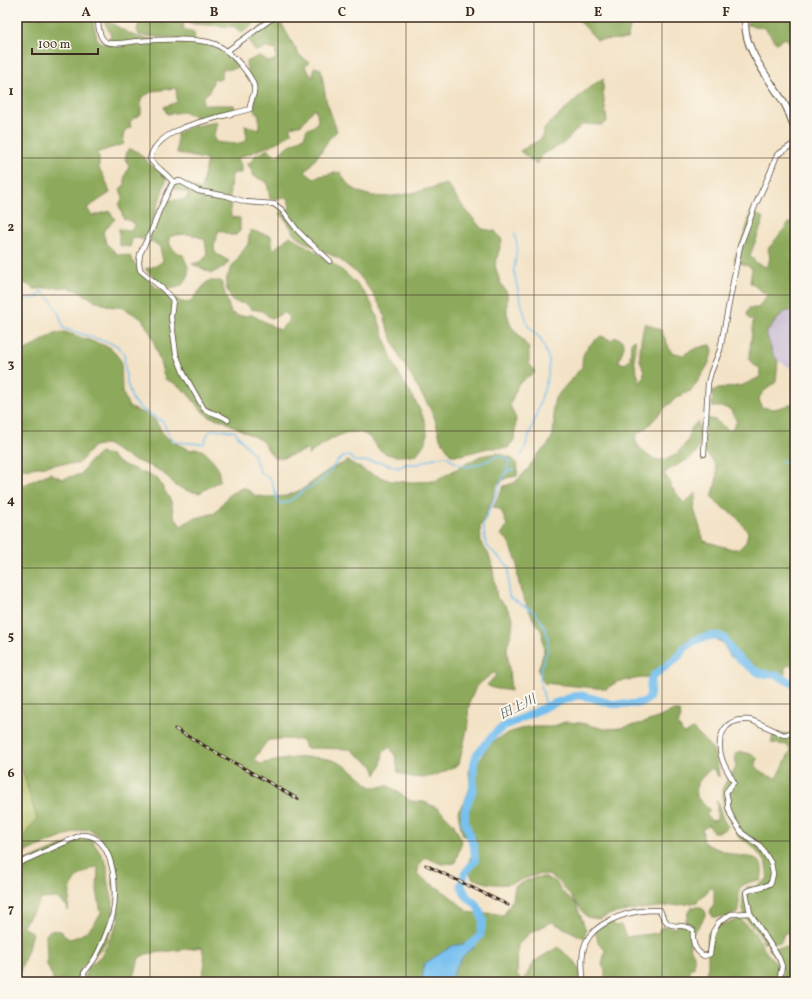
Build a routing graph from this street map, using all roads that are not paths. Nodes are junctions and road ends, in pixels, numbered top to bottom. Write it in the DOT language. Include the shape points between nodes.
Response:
graph roads {
  1 [pos="98,17"];
  2 [pos="274,17"];
  3 [pos="746,17"];
  4 [pos="227,51"];
  5 [pos="795,129"];
  6 [pos="795,143"];
  7 [pos="173,182"];
  8 [pos="330,261"];
  9 [pos="228,420"];
  10 [pos="704,454"];
  11 [pos="795,732"];
  12 [pos="17,864"];
  13 [pos="750,913"];
  14 [pos="84,982"];
  15 [pos="583,982"];
  16 [pos="780,982"];
  1 -- 4 [label="street" via="101,36 111,43 186,40 215,44"];
  2 -- 4 [label="street"];
  3 -- 5 [label="street" via="746,36 751,48 784,103"];
  4 -- 7 [label="street" via="252,81 254,95 250,109 189,125 157,144 150,159"];
  6 -- 10 [label="street" via="777,155 740,246 720,350 708,383"];
  7 -- 8 [label="street" via="180,181 198,191 246,202 274,204"];
  7 -- 9 [label="street" via="140,254 140,270 173,300 171,317 176,354 204,409"];
  11 -- 13 [label="street" via="784,735 751,720 738,720 728,725 721,735 723,762 734,782 726,792 731,816 742,833 763,850 771,863 773,874 771,883 746,892"];
  12 -- 14 [label="street" via="81,835 88,834 94,837 106,849 113,874 113,913 94,960 84,973"];
  13 -- 15 [label="street" via="731,914 719,922 712,932 710,954 704,956 697,952 692,939 694,930 688,926 674,926 668,923 660,910 642,911 605,923 592,932 586,942 583,953"];
  13 -- 16 [label="street" via="779,958 782,966"];
}
